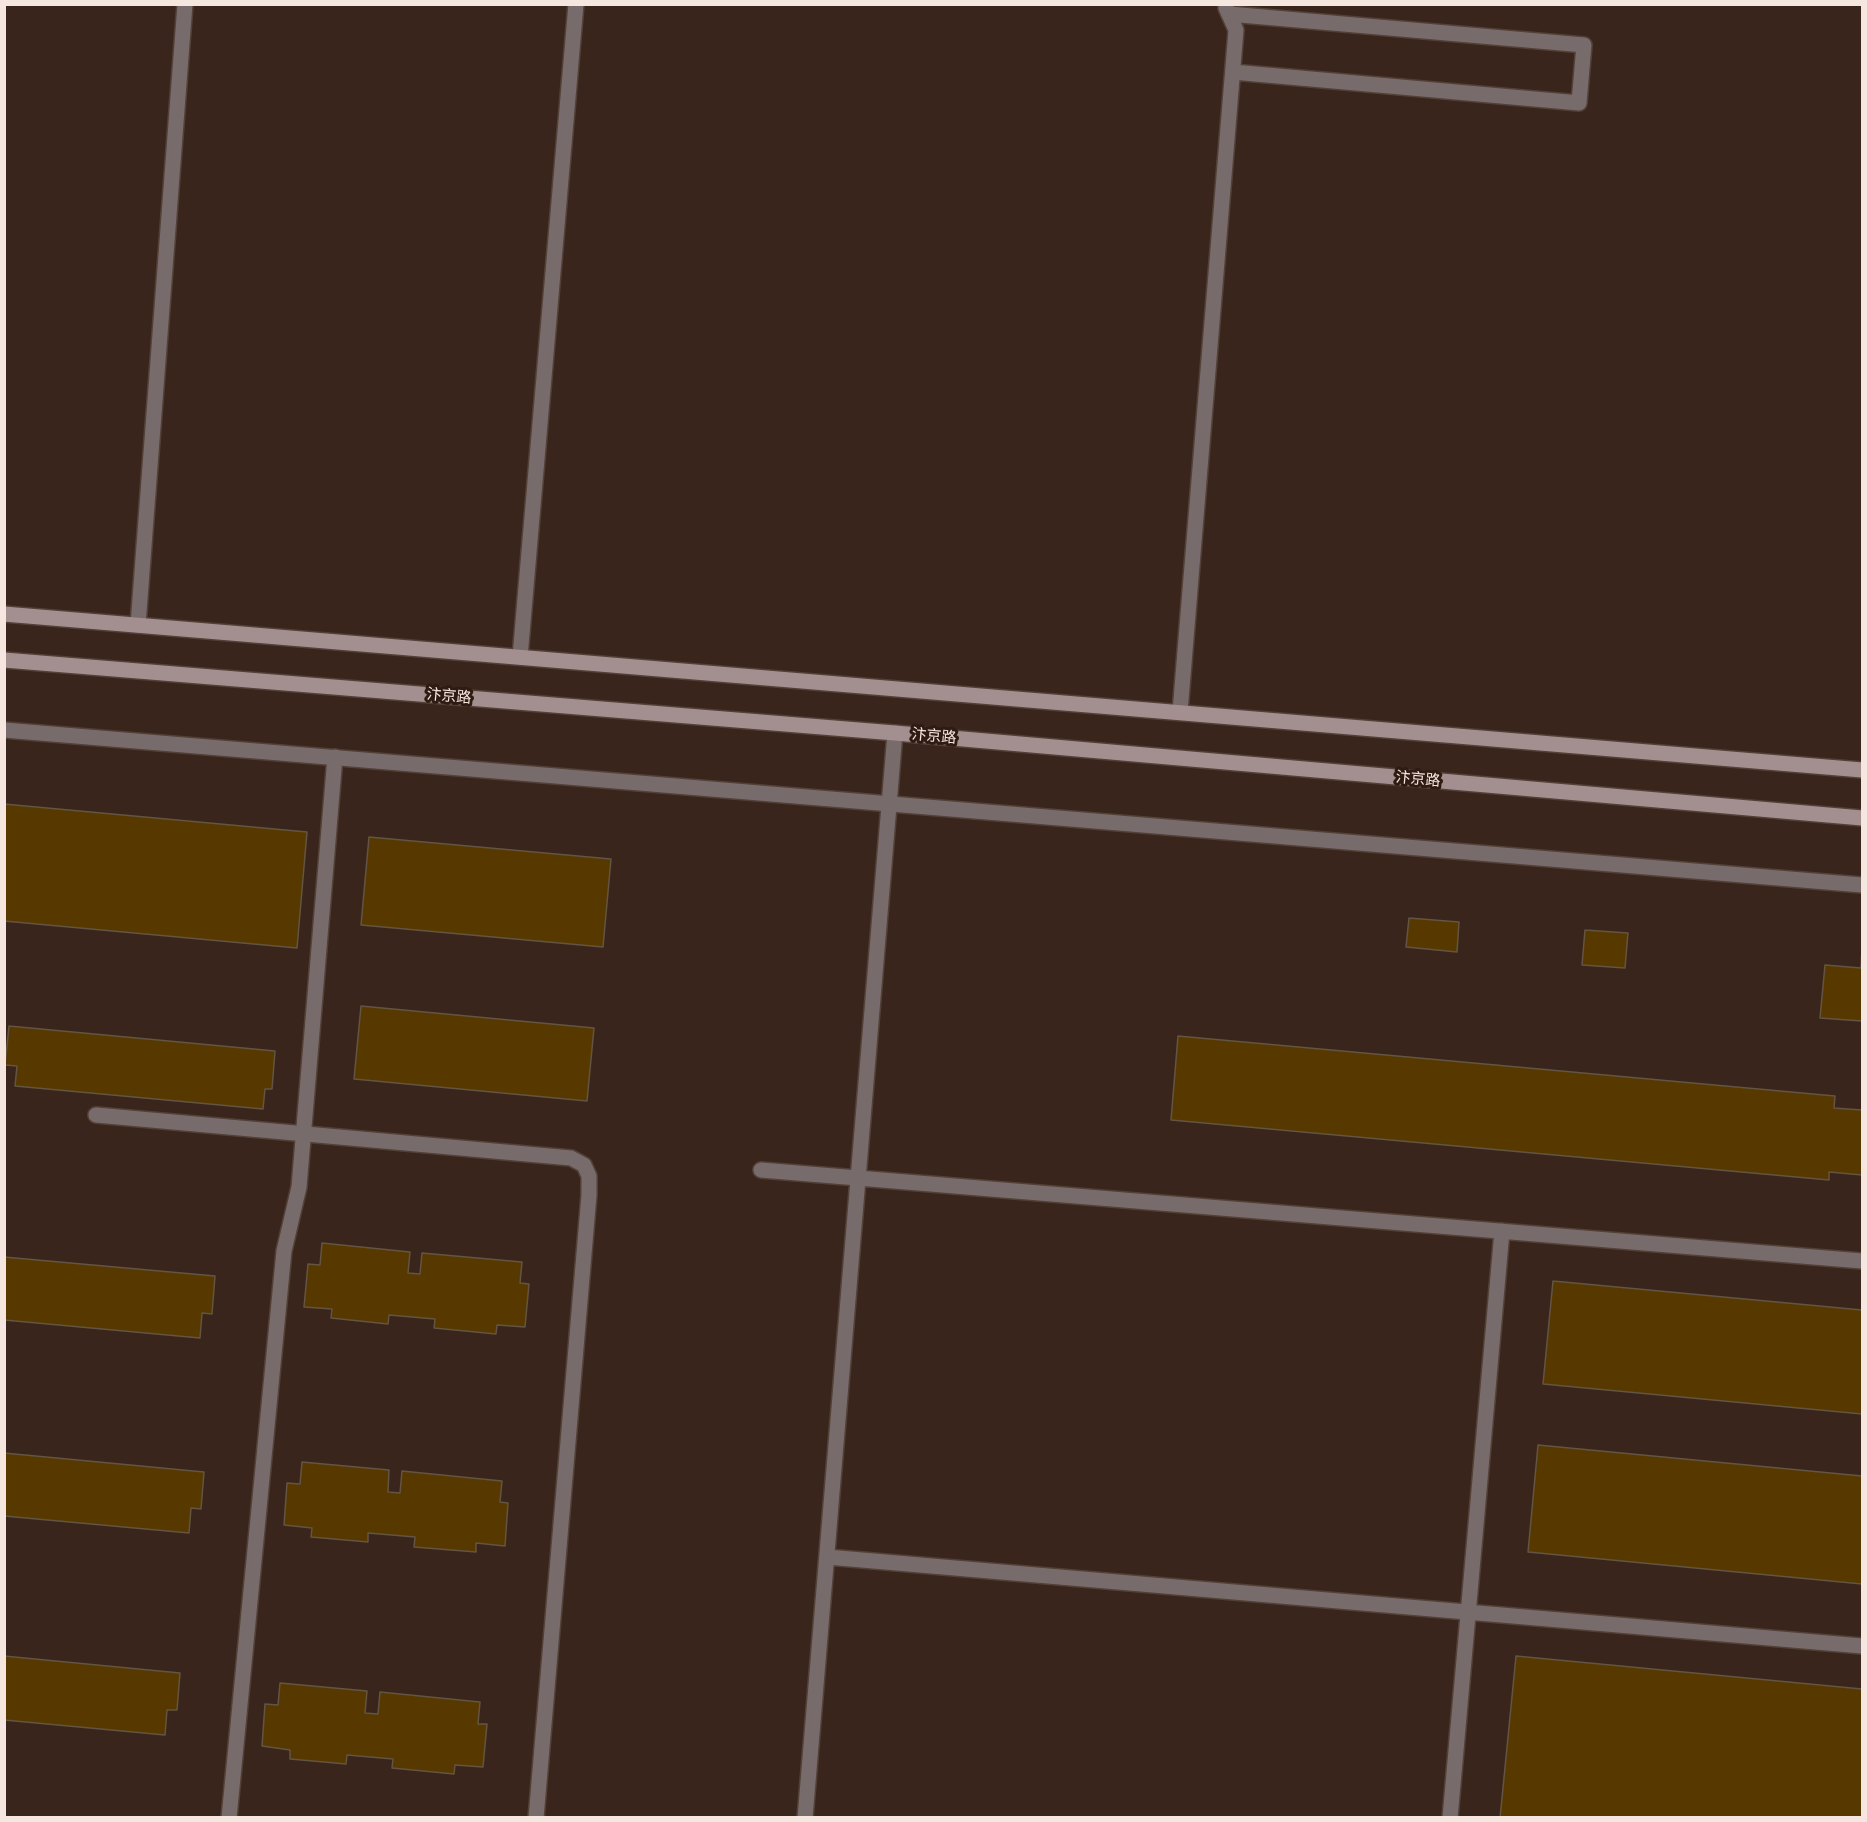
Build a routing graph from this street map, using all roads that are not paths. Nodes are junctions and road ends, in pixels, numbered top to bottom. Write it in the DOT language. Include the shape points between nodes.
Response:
graph roads {
  1 [pos="185,4"];
  2 [pos="576,4"];
  3 [pos="1227,9"];
  4 [pos="1233,72"];
  5 [pos="4,614"];
  6 [pos="138,625"];
  7 [pos="520,657"];
  8 [pos="4,660"];
  9 [pos="1180,712"];
  10 [pos="4,730"];
  11 [pos="895,733"];
  12 [pos="335,757"];
  13 [pos="1863,770"];
  14 [pos="889,804"];
  15 [pos="1863,818"];
  16 [pos="1863,885"];
  17 [pos="96,1116"];
  18 [pos="303,1134"];
  19 [pos="761,1170"];
  20 [pos="858,1178"];
  21 [pos="1502,1231"];
  22 [pos="1863,1261"];
  23 [pos="826,1557"];
  24 [pos="1468,1612"];
  25 [pos="1863,1646"];
  26 [pos="229,1818"];
  27 [pos="536,1818"];
  28 [pos="805,1818"];
  29 [pos="1450,1818"];
  1 -- 6 [label="street"];
  2 -- 7 [label="street"];
  3 -- 4 [label="street" via="1236,30"];
  3 -- 4 [label="street" via="1584,45 1579,104"];
  4 -- 9 [label="street"];
  5 -- 6 [label="main road"];
  6 -- 7 [label="main road"];
  7 -- 9 [label="main road"];
  8 -- 11 [label="main road, 汴京路"];
  9 -- 13 [label="main road"];
  10 -- 12 [label="street"];
  11 -- 14 [label="street"];
  11 -- 15 [label="main road, 汴京路"];
  12 -- 14 [label="street"];
  12 -- 18 [label="street"];
  14 -- 16 [label="street"];
  14 -- 20 [label="street"];
  17 -- 18 [label="street"];
  18 -- 26 [label="street" via="299,1187 284,1251"];
  18 -- 27 [label="street" via="571,1158 584,1165 590,1176"];
  19 -- 20 [label="street"];
  20 -- 21 [label="street"];
  20 -- 23 [label="street"];
  21 -- 22 [label="street"];
  21 -- 24 [label="street"];
  23 -- 24 [label="street"];
  23 -- 28 [label="street"];
  24 -- 25 [label="street"];
  24 -- 29 [label="street"];
}
